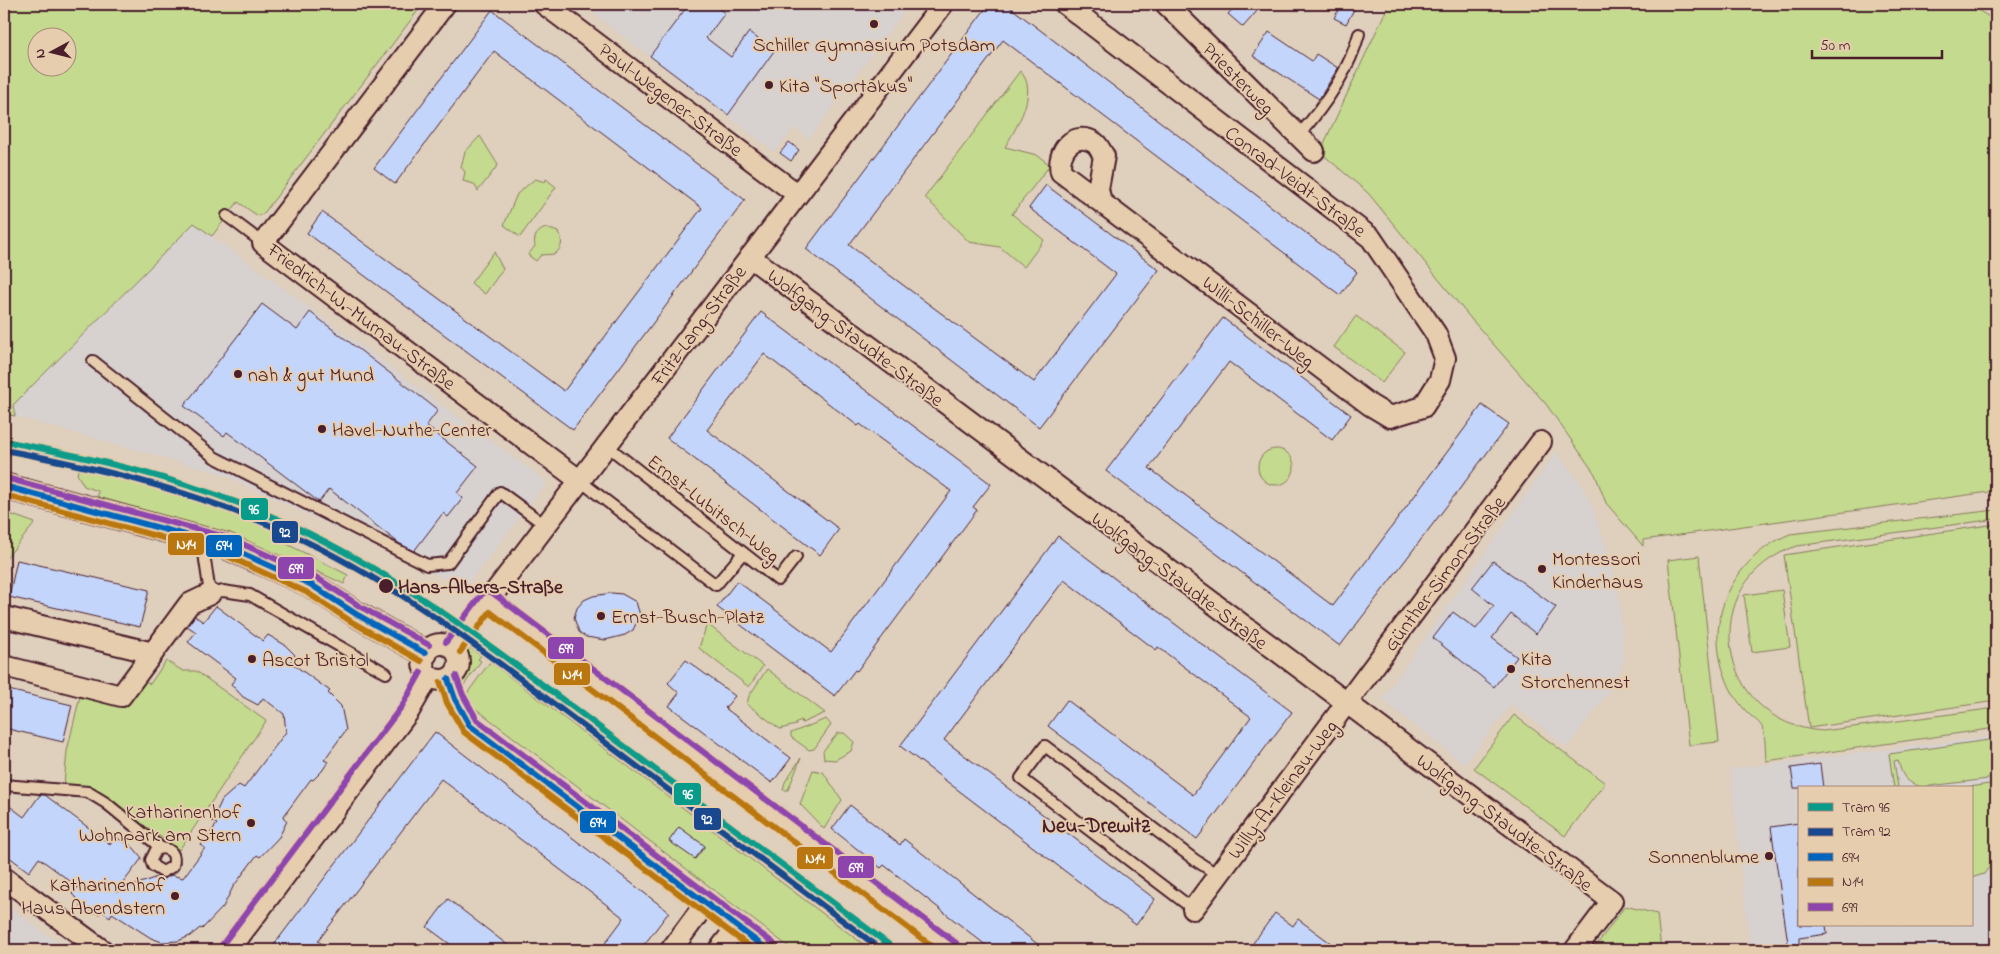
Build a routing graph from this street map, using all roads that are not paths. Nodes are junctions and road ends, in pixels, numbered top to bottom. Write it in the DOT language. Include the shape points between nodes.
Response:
graph roads {
  1 [pos="445,4"];
  2 [pos="544,4"];
  3 [pos="943,4"];
  4 [pos="1065,4"];
  5 [pos="1166,4"];
  6 [pos="1358,34"];
  7 [pos="1298,136"];
  8 [pos="1314,152"];
  9 [pos="798,194"];
  10 [pos="1101,202"];
  11 [pos="227,216"];
  12 [pos="263,243"];
  13 [pos="750,257"];
  14 [pos="93,361"];
  15 [pos="1423,407"];
  16 [pos="1541,442"];
  17 [pos="606,445"];
  18 [pos="579,480"];
  19 [pos="4,486"];
  20 [pos="545,525"];
  21 [pos="202,539"];
  22 [pos="744,553"];
  23 [pos="796,557"];
  24 [pos="210,594"];
  25 [pos="488,600"];
  26 [pos="4,617"];
  27 [pos="452,647"];
  28 [pos="153,653"];
  29 [pos="425,653"];
  30 [pos="4,666"];
  31 [pos="386,674"];
  32 [pos="439,678"];
  33 [pos="1346,704"];
  34 [pos="4,785"];
  35 [pos="161,848"];
  36 [pos="1218,875"];
  37 [pos="4,878"];
  38 [pos="705,904"];
  39 [pos="1193,909"];
  40 [pos="736,928"];
  41 [pos="102,950"];
  42 [pos="228,950"];
  43 [pos="672,950"];
  44 [pos="719,950"];
  45 [pos="768,950"];
  46 [pos="950,950"];
  47 [pos="1575,950"];
  1 -- 12 [label="street, Friedrich-W.-Murnau-Straße"];
  2 -- 9 [label="street, Paul-Wegener-Straße"];
  3 -- 9 [label="street, Fritz-Lang-Straße"];
  4 -- 15 [label="street, Conrad-Veidt-Straße" via="1371,238 1436,334 1446,358 1440,380"];
  5 -- 7 [label="street, Priesterweg"];
  6 -- 7 [label="lane" via="1344,70 1322,106"];
  7 -- 8 [label="street, Priesterweg"];
  9 -- 13 [label="street, Fritz-Lang-Straße"];
  10 -- 15 [label="street, Willi-Schiller-Weg" via="1370,405 1390,417"];
  11 -- 12 [label="lane"];
  12 -- 18 [label="street, Friedrich-W.-Murnau-Straße"];
  13 -- 17 [label="street, Fritz-Lang-Straße"];
  13 -- 33 [label="street, Wolfgang-Staudte-Straße"];
  14 -- 20 [label="lane" via="214,457 427,565 448,562 500,492"];
  16 -- 33 [label="street, Günther-Simon-Straße"];
  17 -- 18 [label="street, Fritz-Lang-Straße"];
  17 -- 22 [label="lane, Ernst-Lubitsch-Weg"];
  18 -- 20 [label="street, Fritz-Lang-Straße"];
  18 -- 22 [label="lane" via="716,585"];
  19 -- 21 [label="street"];
  20 -- 25 [label="street, Fritz-Lang-Straße"];
  21 -- 24 [label="lane"];
  21 -- 29 [label="street" via="288,572"];
  22 -- 23 [label="lane, Ernst-Lubitsch-Weg" via="778,580"];
  24 -- 28 [label="street" via="189,604"];
  24 -- 31 [label="lane" via="223,591 250,595"];
  25 -- 27 [label="street, Fritz-Lang-Straße"];
  25 -- 46 [label="street"];
  26 -- 28 [label="street"];
  27 -- 29 [label="street" via="434,645"];
  27 -- 32 [label="street" via="460,662 456,672"];
  28 -- 30 [label="street" via="121,696"];
  29 -- 32 [label="street" via="423,664"];
  32 -- 38 [label="street" via="470,726"];
  32 -- 42 [label="street" via="409,711"];
  33 -- 36 [label="street, Willy-A.-Kleinau-Weg"];
  33 -- 47 [label="street, Wolfgang-Staudte-Straße" via="1612,902"];
  34 -- 35 [label="lane" via="88,792"];
  36 -- 39 [label="street, Willy-A.-Kleinau-Weg"];
  36 -- 39 [label="lane, Willy-A.-Kleinau-Weg" via="1045,746 1021,778"];
  37 -- 41 [label="street"];
  38 -- 40 [label="street"];
  38 -- 43 [label="street"];
  40 -- 44 [label="street"];
  40 -- 45 [label="street"];
}
